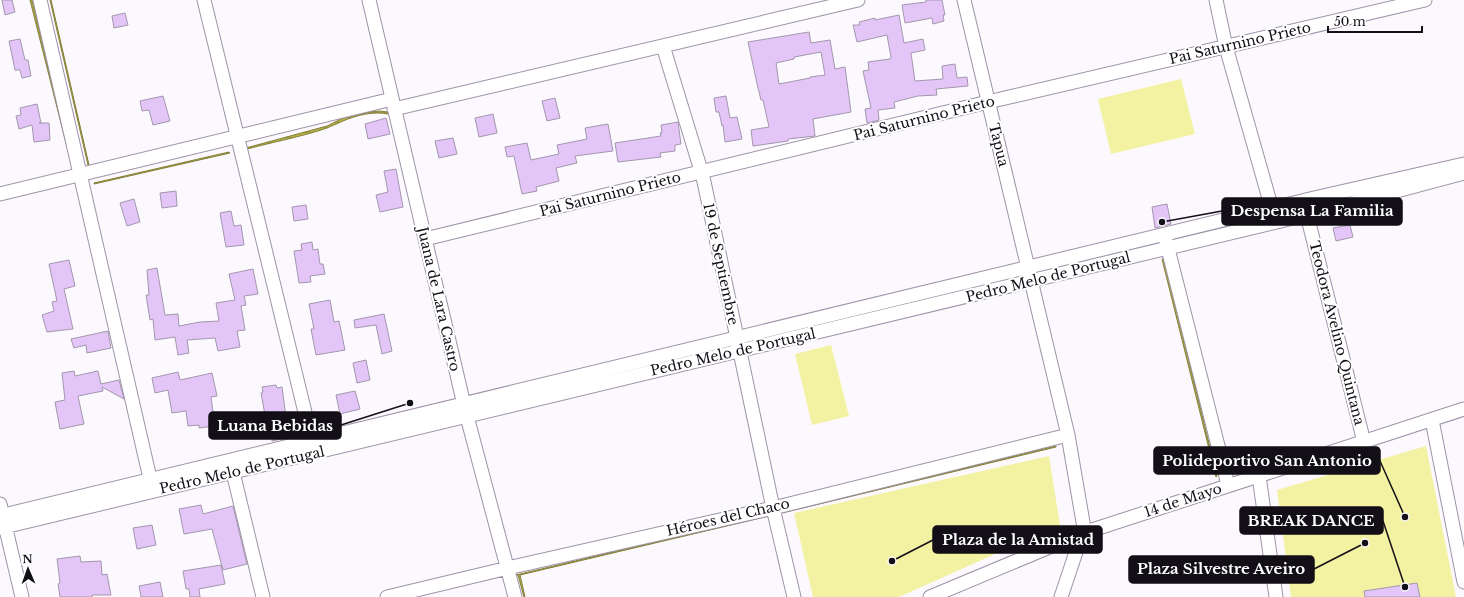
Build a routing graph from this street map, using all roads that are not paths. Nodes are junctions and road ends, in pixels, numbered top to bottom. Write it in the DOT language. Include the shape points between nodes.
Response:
graph roads {
  1 [pos="40,0"];
  2 [pos="204,0"];
  3 [pos="370,0"];
  4 [pos="858,0"];
  5 [pos="964,0"];
  6 [pos="1216,0"];
  7 [pos="1425,0"];
  8 [pos="663,46"];
  9 [pos="1226,47"];
  10 [pos="988,102"];
  11 [pos="393,104"];
  12 [pos="237,137"];
  13 [pos="1464,164"];
  14 [pos="701,172"];
  15 [pos="1464,173"];
  16 [pos="81,175"];
  17 [pos="0,194"];
  18 [pos="1303,201"];
  19 [pos="1272,209"];
  20 [pos="1307,215"];
  21 [pos="1165,234"];
  22 [pos="425,239"];
  23 [pos="1168,248"];
  24 [pos="1029,267"];
  25 [pos="1032,281"];
  26 [pos="863,308"];
  27 [pos="866,321"];
  28 [pos="737,337"];
  29 [pos="740,351"];
  30 [pos="464,403"];
  31 [pos="1464,410"];
  32 [pos="467,416"];
  33 [pos="1432,420"];
  34 [pos="1068,435"];
  35 [pos="1364,442"];
  36 [pos="313,446"];
  37 [pos="232,466"];
  38 [pos="1259,476"];
  39 [pos="152,485"];
  40 [pos="1228,485"];
  41 [pos="773,508"];
  42 [pos="2,518"];
  43 [pos="1082,532"];
  44 [pos="508,568"];
  45 [pos="1464,582"];
  46 [pos="22,597"];
  47 [pos="263,597"];
  48 [pos="388,597"];
  49 [pos="515,597"];
  50 [pos="794,597"];
  51 [pos="930,597"];
  52 [pos="1061,597"];
  53 [pos="1276,597"];
  1 -- 16 [label="street"];
  2 -- 12 [label="street"];
  3 -- 11 [label="street, Juana de Lara Castro"];
  4 -- 8 [label="street"];
  5 -- 10 [label="street, Tapua"];
  6 -- 9 [label="street"];
  7 -- 9 [label="street, Pai Saturnino Prieto"];
  8 -- 11 [label="street"];
  8 -- 14 [label="street, 19 de Septiembre"];
  9 -- 10 [label="street, Pai Saturnino Prieto"];
  9 -- 19 [label="street"];
  10 -- 14 [label="street, Pai Saturnino Prieto"];
  10 -- 24 [label="street, Tapua"];
  11 -- 12 [label="street"];
  11 -- 22 [label="street, Juana de Lara Castro"];
  12 -- 16 [label="street"];
  12 -- 36 [label="street"];
  13 -- 18 [label="street, Pedro Melo de Portugal"];
  14 -- 22 [label="street, Pai Saturnino Prieto"];
  14 -- 28 [label="street, 19 de Septiembre"];
  15 -- 20 [label="street, Pedro Melo de Portugal"];
  16 -- 17 [label="street"];
  16 -- 39 [label="street"];
  18 -- 19 [label="street, Pedro Melo de Portugal"];
  18 -- 20 [label="street, Teodora Avelino Quintana"];
  19 -- 21 [label="street, Pedro Melo de Portugal"];
  20 -- 23 [label="street, Pedro Melo de Portugal"];
  20 -- 35 [label="street, Teodora Avelino Quintana"];
  21 -- 23 [label="street"];
  21 -- 24 [label="street, Pedro Melo de Portugal"];
  22 -- 30 [label="street, Juana de Lara Castro"];
  23 -- 25 [label="street, Pedro Melo de Portugal"];
  23 -- 40 [label="street"];
  24 -- 25 [label="street, Tapua"];
  24 -- 26 [label="street, Pedro Melo de Portugal"];
  25 -- 27 [label="street, Pedro Melo de Portugal"];
  25 -- 34 [label="street, Tapua"];
  26 -- 27 [label="street"];
  26 -- 28 [label="street, Pedro Melo de Portugal"];
  27 -- 29 [label="street, Pedro Melo de Portugal"];
  28 -- 29 [label="street, 19 de Septiembre"];
  28 -- 30 [label="street, Pedro Melo de Portugal"];
  29 -- 32 [label="street, Pedro Melo de Portugal"];
  29 -- 41 [label="street, 19 de Septiembre"];
  30 -- 32 [label="street, Juana de Lara Castro"];
  30 -- 36 [label="street, Pedro Melo de Portugal"];
  31 -- 33 [label="street, 14 de Mayo"];
  32 -- 36 [label="street, Pedro Melo de Portugal"];
  32 -- 44 [label="street, Juana de Lara Castro"];
  33 -- 35 [label="street, 14 de Mayo"];
  33 -- 45 [label="street"];
  34 -- 41 [label="street, Héroes del Chaco"];
  34 -- 43 [label="street, Tapua" via="1084,528"];
  35 -- 38 [label="street, 14 de Mayo"];
  36 -- 37 [label="street, Pedro Melo de Portugal"];
  37 -- 39 [label="street, Pedro Melo de Portugal"];
  37 -- 47 [label="street"];
  38 -- 40 [label="street, 14 de Mayo"];
  38 -- 53 [label="street"];
  39 -- 42 [label="street, Pedro Melo de Portugal"];
  40 -- 43 [label="street, 14 de Mayo"];
  41 -- 44 [label="street, Héroes del Chaco"];
  41 -- 50 [label="street, 19 de Septiembre"];
  42 -- 46 [label="street"];
  43 -- 51 [label="street, 14 de Mayo"];
  43 -- 52 [label="street, Tapua"];
  44 -- 48 [label="street, Héroes del Chaco"];
  44 -- 49 [label="street, Juana de Lara Castro"];
}
